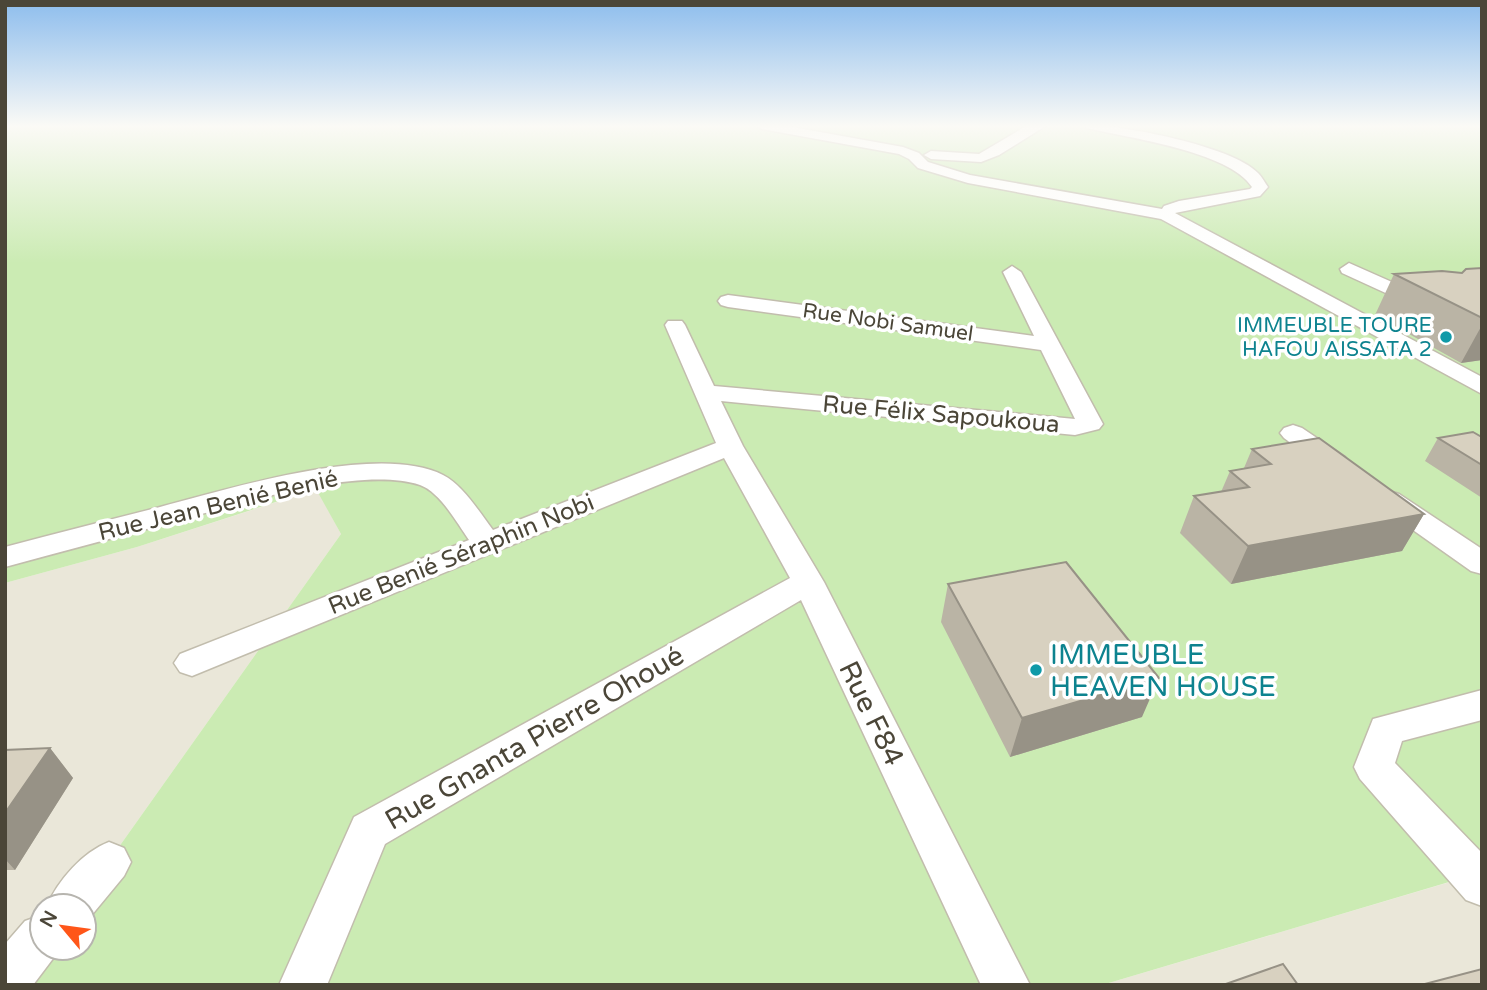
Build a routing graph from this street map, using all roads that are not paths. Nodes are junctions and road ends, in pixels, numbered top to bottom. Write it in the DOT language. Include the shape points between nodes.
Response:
graph roads {
  1 [pos="943,171"];
  2 [pos="1249,171"];
  3 [pos="1166,215"];
  4 [pos="1349,269"];
  5 [pos="1012,272"];
  6 [pos="1395,290"];
  7 [pos="728,301"];
  8 [pos="1328,303"];
  9 [pos="1434,307"];
  10 [pos="675,326"];
  11 [pos="1048,344"];
  12 [pos="1482,387"];
  13 [pos="706,392"];
  14 [pos="1293,433"];
  15 [pos="730,446"];
  16 [pos="488,543"];
  17 [pos="5,557"];
  18 [pos="1482,564"];
  19 [pos="808,582"];
  20 [pos="192,663"];
  21 [pos="1482,705"];
  22 [pos="109,862"];
  23 [pos="1482,885"];
  24 [pos="82,892"];
  25 [pos="28,954"];
  26 [pos="5,980"];
  27 [pos="303,985"];
  28 [pos="1006,985"];
  1 -- 3 [label="street"];
  2 -- 3 [label="street" via="1258,179 1260,187 1255,193 1179,206"];
  3 -- 8 [label="street"];
  4 -- 6 [label="street"];
  5 -- 11 [label="street, Rue Félix Sapoukoua"];
  6 -- 8 [label="street"];
  6 -- 9 [label="street"];
  7 -- 11 [label="street, Rue Nobi Samuel"];
  8 -- 12 [label="street"];
  10 -- 13 [label="street, Rue F84"];
  11 -- 13 [label="street, Rue Félix Sapoukoua" via="1090,424 1076,427"];
  13 -- 15 [label="street, Rue F84"];
  14 -- 18 [label="street"];
  15 -- 16 [label="street, Rue Benié Séraphin Nobi"];
  15 -- 19 [label="street, Rue F84"];
  16 -- 17 [label="street, Rue Jean Benié Benié" via="435,481 386,472 262,489"];
  16 -- 20 [label="street, Rue Benié Séraphin Nobi"];
  19 -- 27 [label="street, Rue Gnanta Pierre Ohoué" via="369,831"];
  19 -- 28 [label="street, Rue F84"];
  21 -- 23 [label="street" via="1386,730 1374,767"];
  22 -- 24 [label="street"];
  25 -- 26 [label="street"];
}
